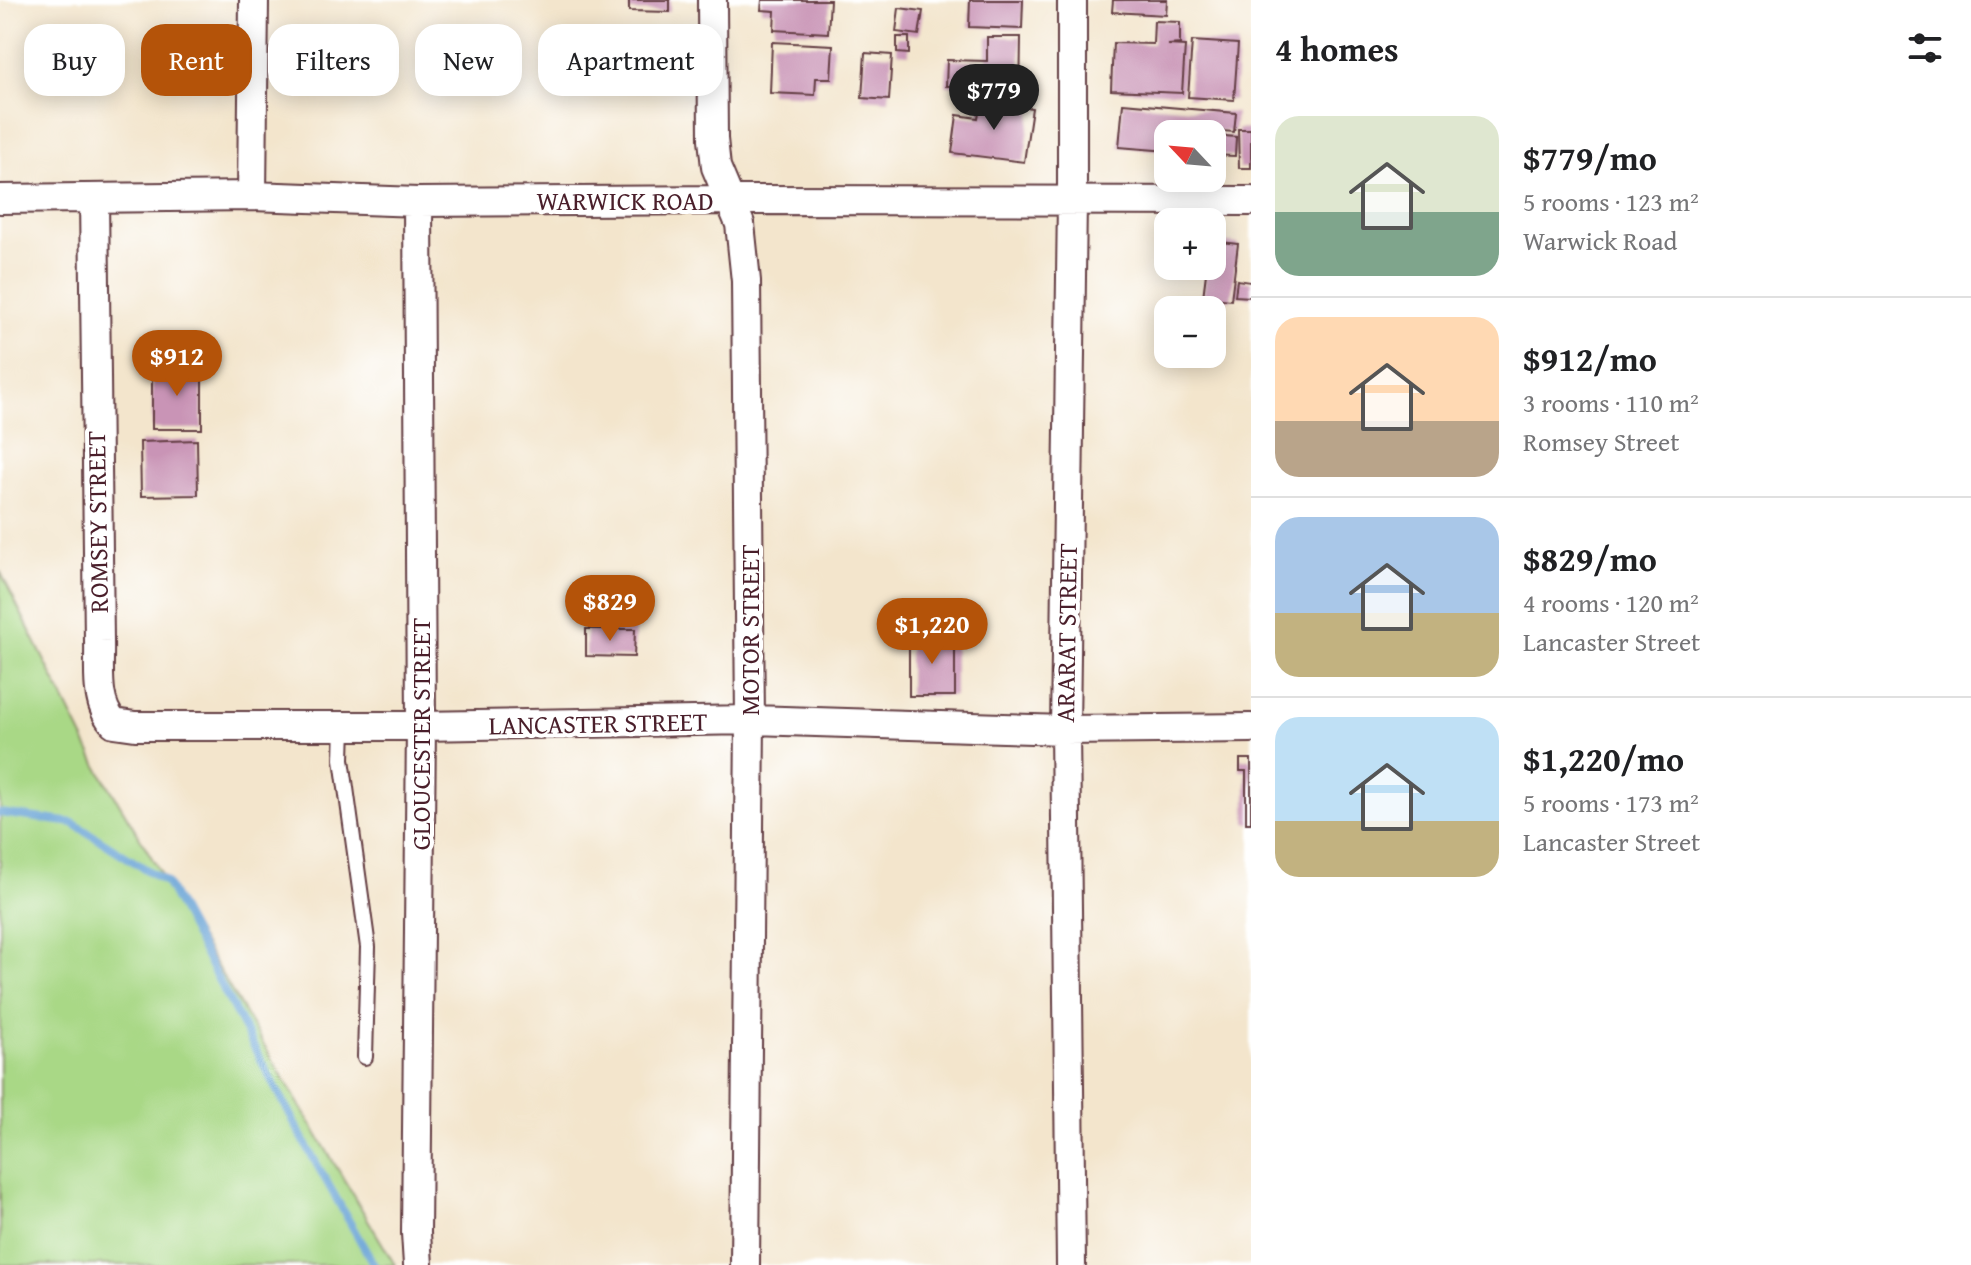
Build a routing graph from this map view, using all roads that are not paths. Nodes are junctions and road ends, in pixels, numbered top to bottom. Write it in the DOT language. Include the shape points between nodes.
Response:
graph roads {
  1 [pos="254,0"];
  2 [pos="712,0"];
  3 [pos="1072,0"];
  4 [pos="252,196"];
  5 [pos="94,198"];
  6 [pos="0,199"];
  7 [pos="729,200"];
  8 [pos="1072,201"];
  9 [pos="1251,201"];
  10 [pos="418,202"];
  11 [pos="101,702"];
  12 [pos="750,720"];
  13 [pos="343,726"];
  14 [pos="421,726"];
  15 [pos="1251,728"];
  16 [pos="1065,730"];
  17 [pos="365,1057"];
  18 [pos="418,1265"];
  19 [pos="745,1265"];
  20 [pos="1071,1265"];
  1 -- 4 [label="street"];
  2 -- 7 [label="street, MOTOR STREET" via="713,139 716,167"];
  3 -- 8 [label="street, ARARAT STREET"];
  4 -- 5 [label="street, WARWICK ROAD"];
  4 -- 10 [label="street, WARWICK ROAD"];
  5 -- 6 [label="street, WARWICK ROAD"];
  5 -- 11 [label="street, ROMSEY STREET"];
  7 -- 8 [label="street, WARWICK ROAD"];
  7 -- 10 [label="street, WARWICK ROAD"];
  7 -- 12 [label="street, MOTOR STREET" via="740,224 746,281"];
  8 -- 9 [label="street, WARWICK ROAD"];
  8 -- 16 [label="street, ARARAT STREET"];
  10 -- 14 [label="street, GLOUCESTER STREET"];
  11 -- 13 [label="street, LANCASTER STREET" via="108,717 120,725"];
  12 -- 14 [label="street, LANCASTER STREET"];
  12 -- 16 [label="street, LANCASTER STREET"];
  12 -- 19 [label="street, MOTOR STREET"];
  13 -- 14 [label="street, LANCASTER STREET"];
  13 -- 17 [label="lane" via="342,759 368,947"];
  14 -- 18 [label="street, GLOUCESTER STREET"];
  15 -- 16 [label="street, LANCASTER STREET"];
  16 -- 20 [label="street, ARARAT STREET"];
}
